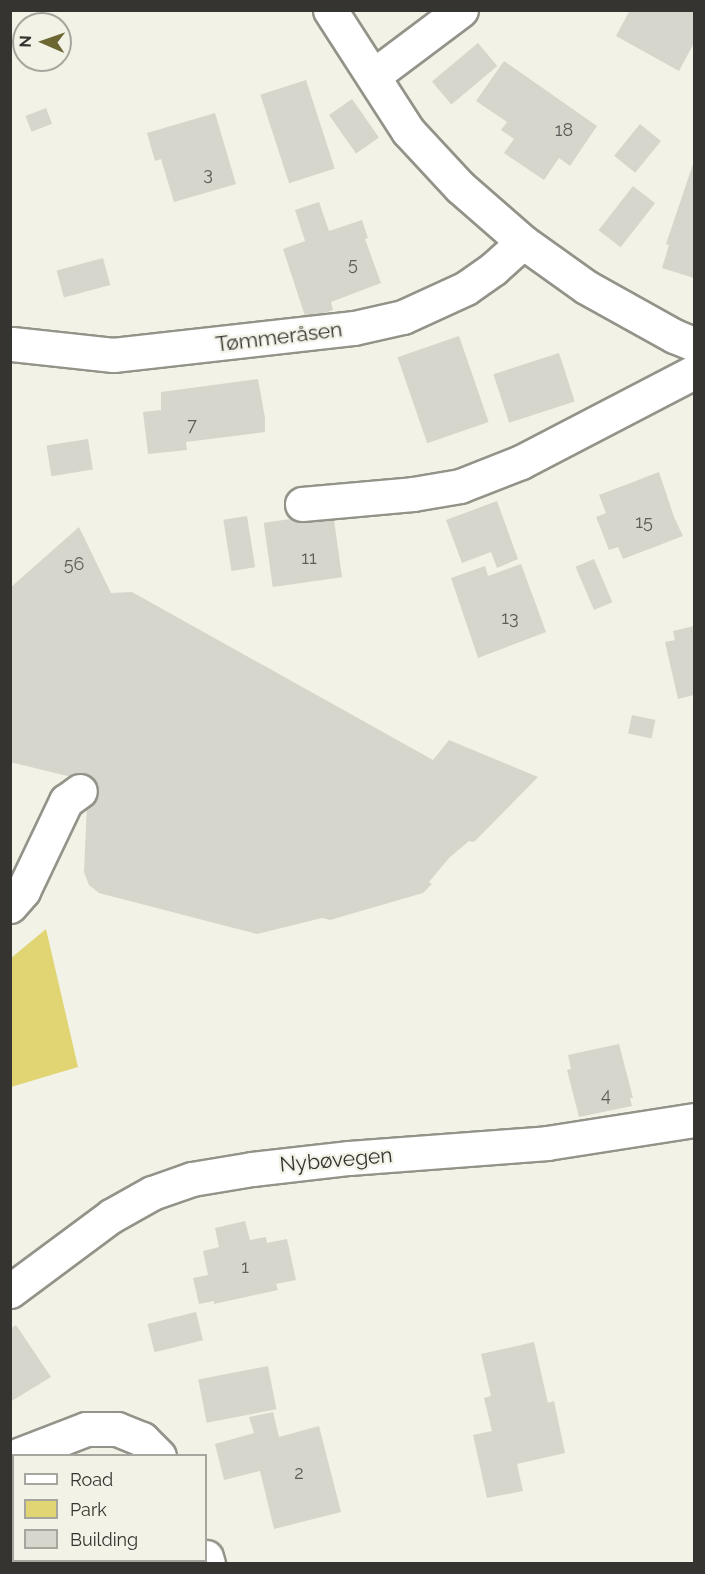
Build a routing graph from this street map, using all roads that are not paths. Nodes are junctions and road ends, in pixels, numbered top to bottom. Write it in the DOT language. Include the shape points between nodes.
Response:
graph roads {
  1 [pos="330,10"];
  2 [pos="461,10"];
  3 [pos="373,76"];
  4 [pos="523,242"];
  5 [pos="12,344"];
  6 [pos="694,344"];
  7 [pos="694,372"];
  8 [pos="302,504"];
  9 [pos="80,791"];
  10 [pos="10,906"];
  11 [pos="694,1120"];
  12 [pos="10,1291"];
  13 [pos="18,1454"];
  14 [pos="158,1454"];
  1 -- 3 [label="street"];
  2 -- 3 [label="street"];
  3 -- 4 [label="street" via="408,131 460,187"];
  4 -- 5 [label="street, Tømmeråsen" via="466,288 402,317 354,328 114,355"];
  4 -- 6 [label="street" via="586,287"];
  7 -- 8 [label="street" via="521,462 460,486"];
  9 -- 10 [label="street" via="66,801 23,891"];
  11 -- 12 [label="street, Nybøvegen" via="547,1143 349,1158 192,1179 152,1193 111,1216"];
  13 -- 14 [label="street" via="86,1429 117,1429 142,1439"];
}
